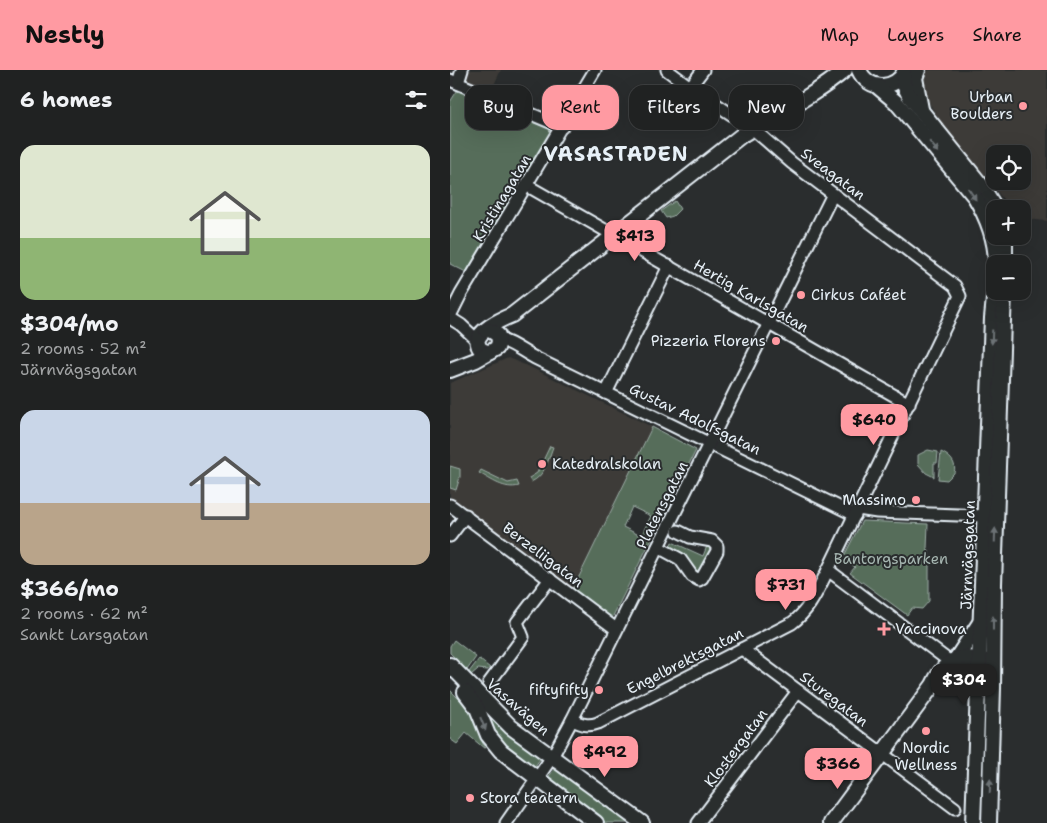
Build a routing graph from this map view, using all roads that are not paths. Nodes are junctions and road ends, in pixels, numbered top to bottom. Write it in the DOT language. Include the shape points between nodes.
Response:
graph roads {
  1 [pos="462,70"];
  2 [pos="595,70"];
  3 [pos="667,70"];
  4 [pos="703,70"];
  5 [pos="845,70"];
  6 [pos="918,70"];
  7 [pos="904,72"];
  8 [pos="868,79"];
  9 [pos="454,81"];
  10 [pos="586,85"];
  11 [pos="687,85"];
  12 [pos="692,85"];
  13 [pos="827,85"];
  14 [pos="804,98"];
  15 [pos="922,112"];
  16 [pos="542,118"];
  17 [pos="560,130"];
  18 [pos="749,130"];
  19 [pos="754,130"];
  20 [pos="526,185"];
  21 [pos="833,194"];
  22 [pos="990,200"];
  23 [pos="614,235"];
  24 [pos="995,255"];
  25 [pos="669,266"];
  26 [pos="955,286"];
  27 [pos="994,300"];
  28 [pos="1004,300"];
  29 [pos="512,314"];
  30 [pos="450,317"];
  31 [pos="770,323"];
  32 [pos="480,336"];
  33 [pos="496,345"];
  34 [pos="450,368"];
  35 [pos="606,393"];
  36 [pos="909,404"];
  37 [pos="710,444"];
  38 [pos="450,505"];
  39 [pos="856,512"];
  40 [pos="466,515"];
  41 [pos="985,516"];
  42 [pos="678,531"];
  43 [pos="450,536"];
  44 [pos="658,548"];
  45 [pos="828,570"];
  46 [pos="550,579"];
  47 [pos="981,621"];
  48 [pos="616,629"];
  49 [pos="742,649"];
  50 [pos="953,660"];
  51 [pos="987,661"];
  52 [pos="450,665"];
  53 [pos="450,676"];
  54 [pos="489,683"];
  55 [pos="933,685"];
  56 [pos="798,690"];
  57 [pos="572,720"];
  58 [pos="882,754"];
  59 [pos="552,757"];
  60 [pos="536,778"];
  61 [pos="955,808"];
  62 [pos="506,823"];
  63 [pos="596,823"];
  64 [pos="642,823"];
  65 [pos="698,823"];
  66 [pos="831,823"];
  67 [pos="973,823"];
  68 [pos="989,823"];
  1 -- 9 [label="street"];
  2 -- 10 [label="street, Kristinagatan"];
  3 -- 11 [label="street, Sveagatan"];
  4 -- 12 [label="street"];
  5 -- 13 [label="main road"];
  6 -- 15 [label="main road" via="915,78"];
  7 -- 8 [label="main road" via="895,83 883,86"];
  7 -- 15 [label="main road" via="904,88"];
  8 -- 13 [label="main road"];
  8 -- 24 [label="main road, one-way" via="896,102 975,197 994,241"];
  9 -- 16 [label="street"];
  13 -- 14 [label="main road"];
  15 -- 22 [label="main road"];
  17 -- 20 [label="street, Kristinagatan"];
  18 -- 23 [label="main road"];
  19 -- 21 [label="street, Sveagatan"];
  20 -- 23 [label="street, Hertig Karlsgatan"];
  20 -- 30 [label="street, Kristinagatan"];
  21 -- 26 [label="street, Sveagatan"];
  21 -- 31 [label="street, Platensgatan"];
  23 -- 25 [label="street, Hertig Karlsgatan"];
  23 -- 29 [label="main road"];
  25 -- 31 [label="street, Hertig Karlsgatan"];
  25 -- 35 [label="street"];
  26 -- 36 [label="street, Engelbrektsgatan" via="960,293 959,299"];
  27 -- 41 [label="main road, Järnvägsgatan, one-way"];
  51 -- 28 [label="main road, Järnvägsgatan, one-way" via="994,584"];
  29 -- 32 [label="main road"];
  29 -- 33 [label="main road"];
  30 -- 32 [label="street"];
  31 -- 36 [label="street, Hertig Karlsgatan"];
  31 -- 37 [label="street, Platensgatan"];
  32 -- 33 [label="main road" via="494,332"];
  32 -- 33 [label="main road" via="481,350"];
  32 -- 34 [label="main road"];
  33 -- 34 [label="main road" via="476,360"];
  33 -- 35 [label="street, Gustav Adolfsgatan" via="521,351"];
  35 -- 37 [label="street, Gustav Adolfsgatan"];
  36 -- 39 [label="street, Engelbrektsgatan"];
  37 -- 39 [label="street, Gustav Adolfsgatan"];
  37 -- 44 [label="street, Platensgatan"];
  38 -- 40 [label="street, Berzeliigatan"];
  39 -- 41 [label="street, Gustav Adolfsgatan"];
  39 -- 45 [label="street, Engelbrektsgatan"];
  40 -- 43 [label="street"];
  40 -- 46 [label="street, Berzeliigatan"];
  41 -- 47 [label="main road, Järnvägsgatan"];
  42 -- 44 [label="street" via="712,541 718,546 702,578 694,578 680,559"];
  44 -- 48 [label="street, Platensgatan"];
  45 -- 49 [label="street, Engelbrektsgatan" via="801,616"];
  45 -- 50 [label="street"];
  46 -- 48 [label="street, Berzeliigatan"];
  46 -- 54 [label="street" via="518,622 523,637"];
  47 -- 50 [label="main road"];
  47 -- 51 [label="main road, Järnvägsgatan"];
  48 -- 57 [label="street, Platensgatan"];
  49 -- 56 [label="street, Sturegatan"];
  49 -- 57 [label="street, Engelbrektsgatan" via="596,724 583,725"];
  50 -- 51 [label="main road"];
  50 -- 55 [label="main road" via="938,674"];
  51 -- 55 [label="main road" via="949,673"];
  51 -- 67 [label="main road, Järnvägsgatan"];
  68 -- 51 [label="main road, Järnvägsgatan, one-way"];
  52 -- 59 [label="main road, Vasavägen" via="511,727"];
  53 -- 60 [label="main road, Vasavägen, one-way" via="473,701 495,745"];
  55 -- 58 [label="main road"];
  56 -- 58 [label="street, Sturegatan"];
  56 -- 65 [label="street, Klostergatan"];
  57 -- 59 [label="street, Platensgatan"];
  58 -- 61 [label="street, Sturegatan"];
  58 -- 66 [label="main road"];
  59 -- 60 [label="street, Platensgatan"];
  59 -- 64 [label="main road, Vasavägen"];
  60 -- 62 [label="street, Platensgatan"];
  60 -- 63 [label="main road, Vasavägen"];
}
